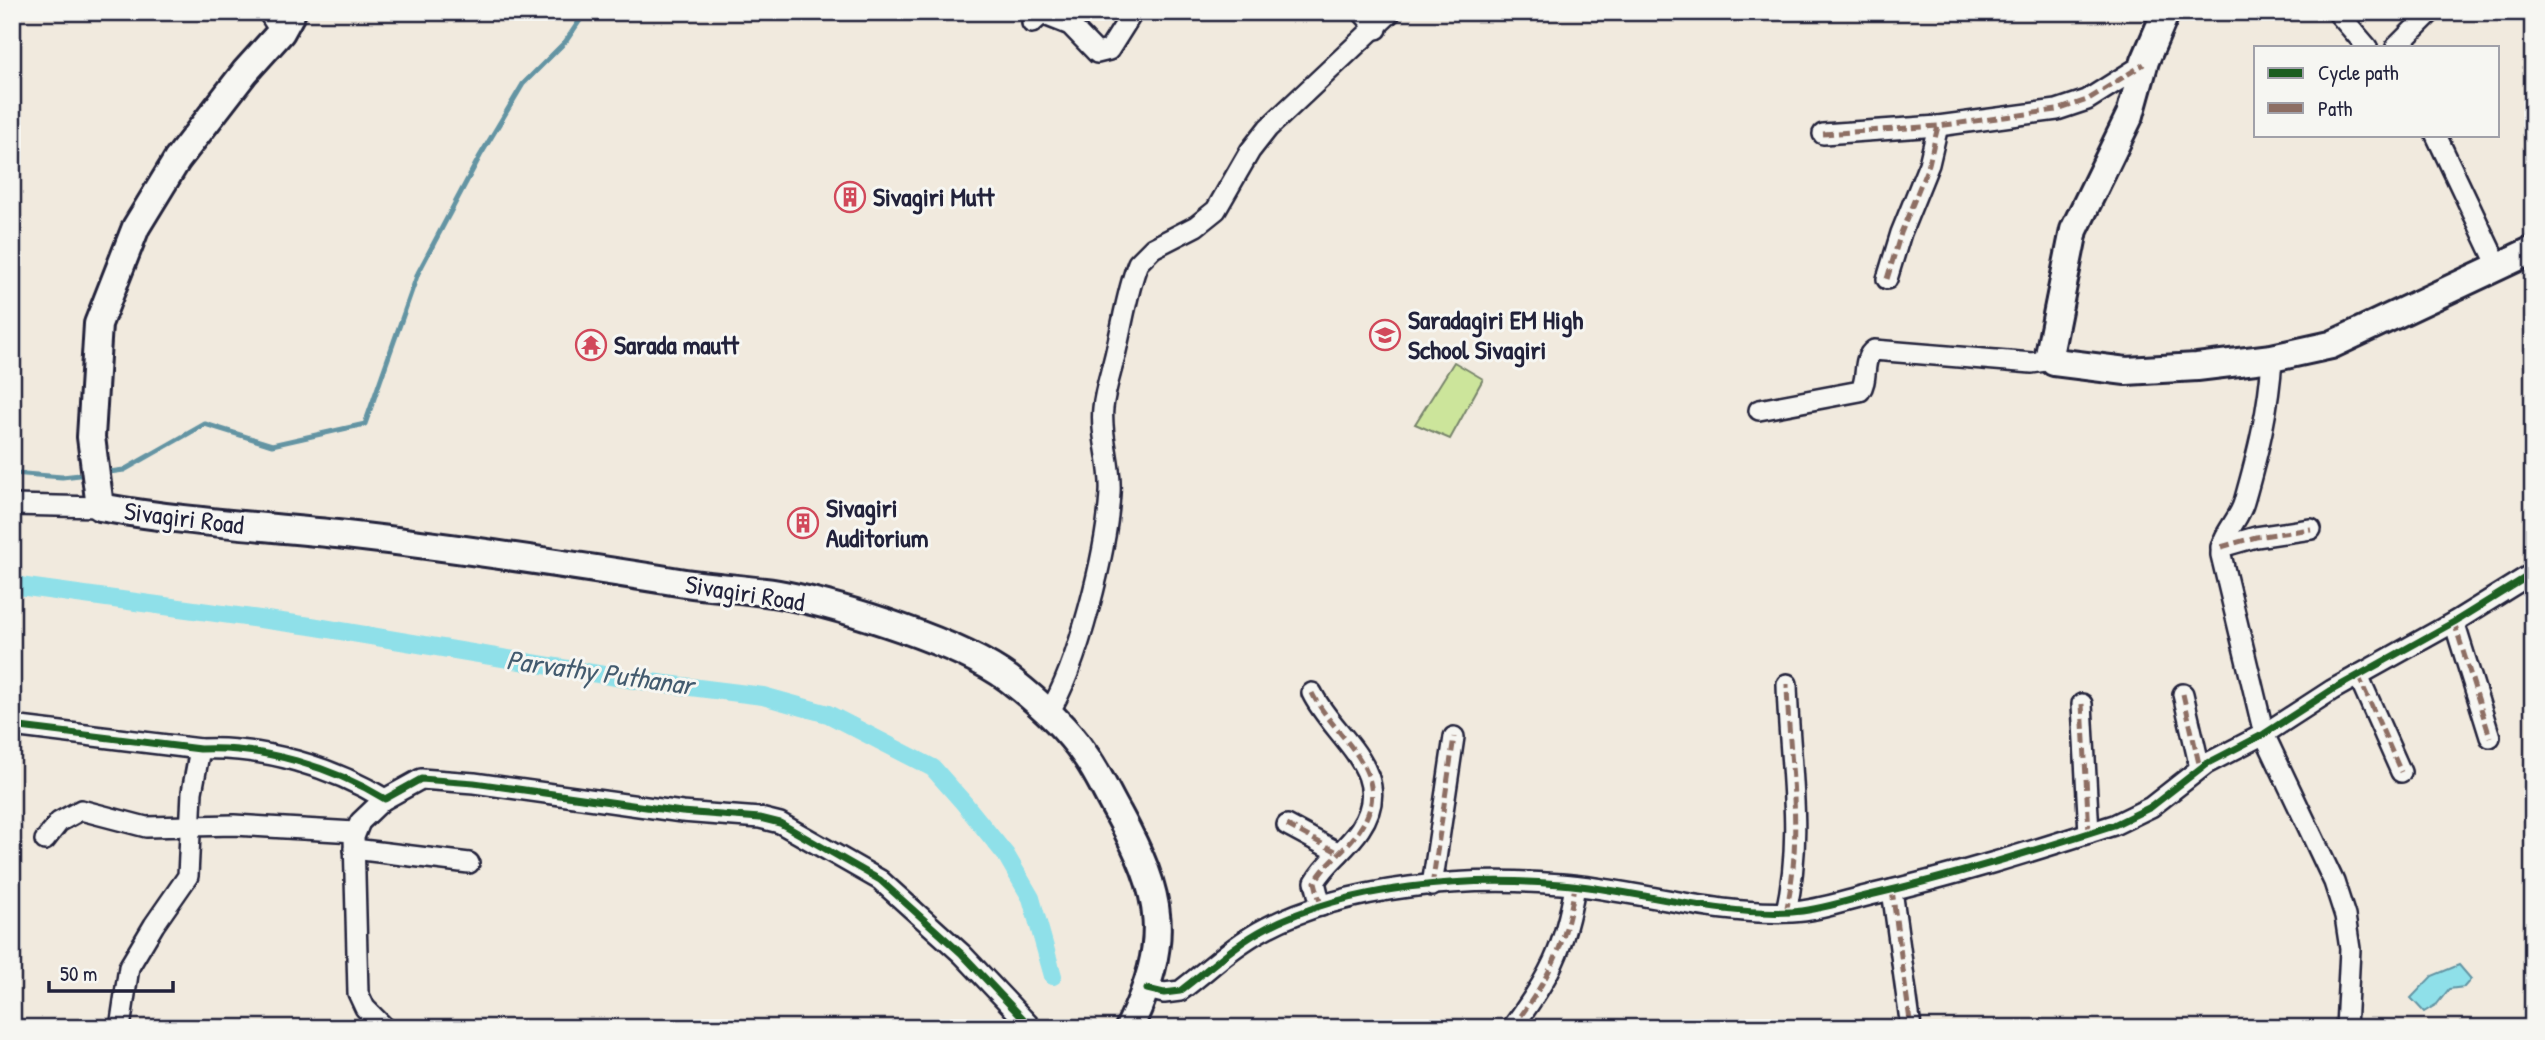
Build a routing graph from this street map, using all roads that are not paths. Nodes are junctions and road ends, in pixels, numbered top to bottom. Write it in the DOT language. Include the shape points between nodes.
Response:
graph roads {
  1 [pos="1133,12"];
  2 [pos="1362,12"];
  3 [pos="1391,12"];
  4 [pos="2166,12"];
  5 [pos="2337,12"];
  6 [pos="2431,12"];
  7 [pos="280,19"];
  8 [pos="1032,23"];
  9 [pos="1377,29"];
  10 [pos="2366,46"];
  11 [pos="2397,46"];
  12 [pos="2144,64"];
  13 [pos="1938,126"];
  14 [pos="1823,134"];
  15 [pos="2436,136"];
  16 [pos="2533,250"];
  17 [pos="2499,268"];
  18 [pos="1887,279"];
  19 [pos="2272,358"];
  20 [pos="2052,360"];
  21 [pos="1759,410"];
  22 [pos="12,505"];
  23 [pos="100,507"];
  24 [pos="2311,529"];
  25 [pos="2221,547"];
  26 [pos="2533,573"];
  27 [pos="2454,622"];
  28 [pos="2358,675"];
  29 [pos="1787,684"];
  30 [pos="1312,693"];
  31 [pos="2183,694"];
  32 [pos="2082,704"];
  33 [pos="1048,714"];
  34 [pos="12,726"];
  35 [pos="2264,734"];
  36 [pos="1454,737"];
  37 [pos="2490,737"];
  38 [pos="200,749"];
  39 [pos="2200,768"];
  40 [pos="2402,772"];
  41 [pos="384,799"];
  42 [pos="1287,825"];
  43 [pos="190,828"];
  44 [pos="2089,833"];
  45 [pos="45,840"];
  46 [pos="354,841"];
  47 [pos="1339,852"];
  48 [pos="469,863"];
  49 [pos="1432,886"];
  50 [pos="1575,886"];
  51 [pos="1892,890"];
  52 [pos="1321,906"];
  53 [pos="1786,912"];
  54 [pos="1147,989"];
  55 [pos="120,1028"];
  56 [pos="385,1028"];
  57 [pos="1032,1028"];
  58 [pos="1129,1028"];
  59 [pos="1512,1028"];
  60 [pos="1911,1028"];
  61 [pos="2346,1028"];
  1 -- 8 [label="street" via="1109,50 1097,53 1063,21 1042,15"];
  2 -- 9 [label="street"];
  3 -- 9 [label="street"];
  4 -- 12 [label="main road"];
  5 -- 10 [label="street"];
  6 -- 11 [label="street"];
  7 -- 23 [label="main road, Sivagiri Road" via="177,160 136,227 98,324 92,437"];
  9 -- 33 [label="street" via="1257,140 1216,210 1138,262 1105,391 1103,425 1110,456 1110,494 1098,561 1078,641"];
  12 -- 13 [label="street" via="2087,100 2057,110"];
  12 -- 20 [label="main road" via="2130,115 2074,230 2049,355"];
  13 -- 14 [label="street"];
  13 -- 18 [label="street"];
  15 -- 17 [label="street"];
  16 -- 17 [label="main road"];
  17 -- 19 [label="main road" via="2331,345"];
  19 -- 20 [label="main road" via="2126,371"];
  19 -- 25 [label="street" via="2262,442 2244,505"];
  20 -- 21 [label="street" via="2032,363 1874,349 1868,355 1860,391"];
  22 -- 23 [label="street"];
  23 -- 33 [label="main road, Sivagiri Road" via="173,520 332,533 516,556 785,595 901,628 962,654 1008,678"];
  24 -- 25 [label="street"];
  25 -- 35 [label="street"];
  26 -- 27 [label="street"];
  27 -- 28 [label="street"];
  27 -- 37 [label="street"];
  28 -- 35 [label="street"];
  28 -- 40 [label="street"];
  29 -- 53 [label="street" via="1797,821"];
  30 -- 47 [label="street" via="1326,717 1361,756 1368,773 1369,813 1362,828"];
  31 -- 39 [label="street"];
  32 -- 44 [label="street"];
  33 -- 54 [label="main road, Sivagiri Road" via="1085,754 1139,853 1153,893 1158,929"];
  34 -- 38 [label="street"];
  35 -- 39 [label="street"];
  35 -- 61 [label="street" via="2346,916 2350,950"];
  36 -- 49 [label="street"];
  38 -- 41 [label="street" via="221,748 292,761 362,785"];
  38 -- 43 [label="street"];
  39 -- 44 [label="street" via="2140,813"];
  41 -- 46 [label="street" via="360,822"];
  41 -- 57 [label="street" via="421,779 780,823 880,880 962,954"];
  42 -- 47 [label="street"];
  43 -- 45 [label="street" via="128,824 81,810 59,822"];
  43 -- 46 [label="street" via="234,825"];
  43 -- 55 [label="street" via="188,876 130,967"];
  44 -- 51 [label="street" via="1950,877"];
  46 -- 48 [label="street"];
  46 -- 56 [label="street" via="358,993 365,1008"];
  47 -- 52 [label="street" via="1315,883"];
  49 -- 50 [label="street"];
  49 -- 52 [label="street"];
  50 -- 53 [label="street" via="1750,913"];
  50 -- 59 [label="street" via="1567,932 1540,989"];
  51 -- 53 [label="street"];
  51 -- 60 [label="street"];
  52 -- 54 [label="street" via="1262,930 1180,991"];
  54 -- 58 [label="main road, Sivagiri Road"];
}
